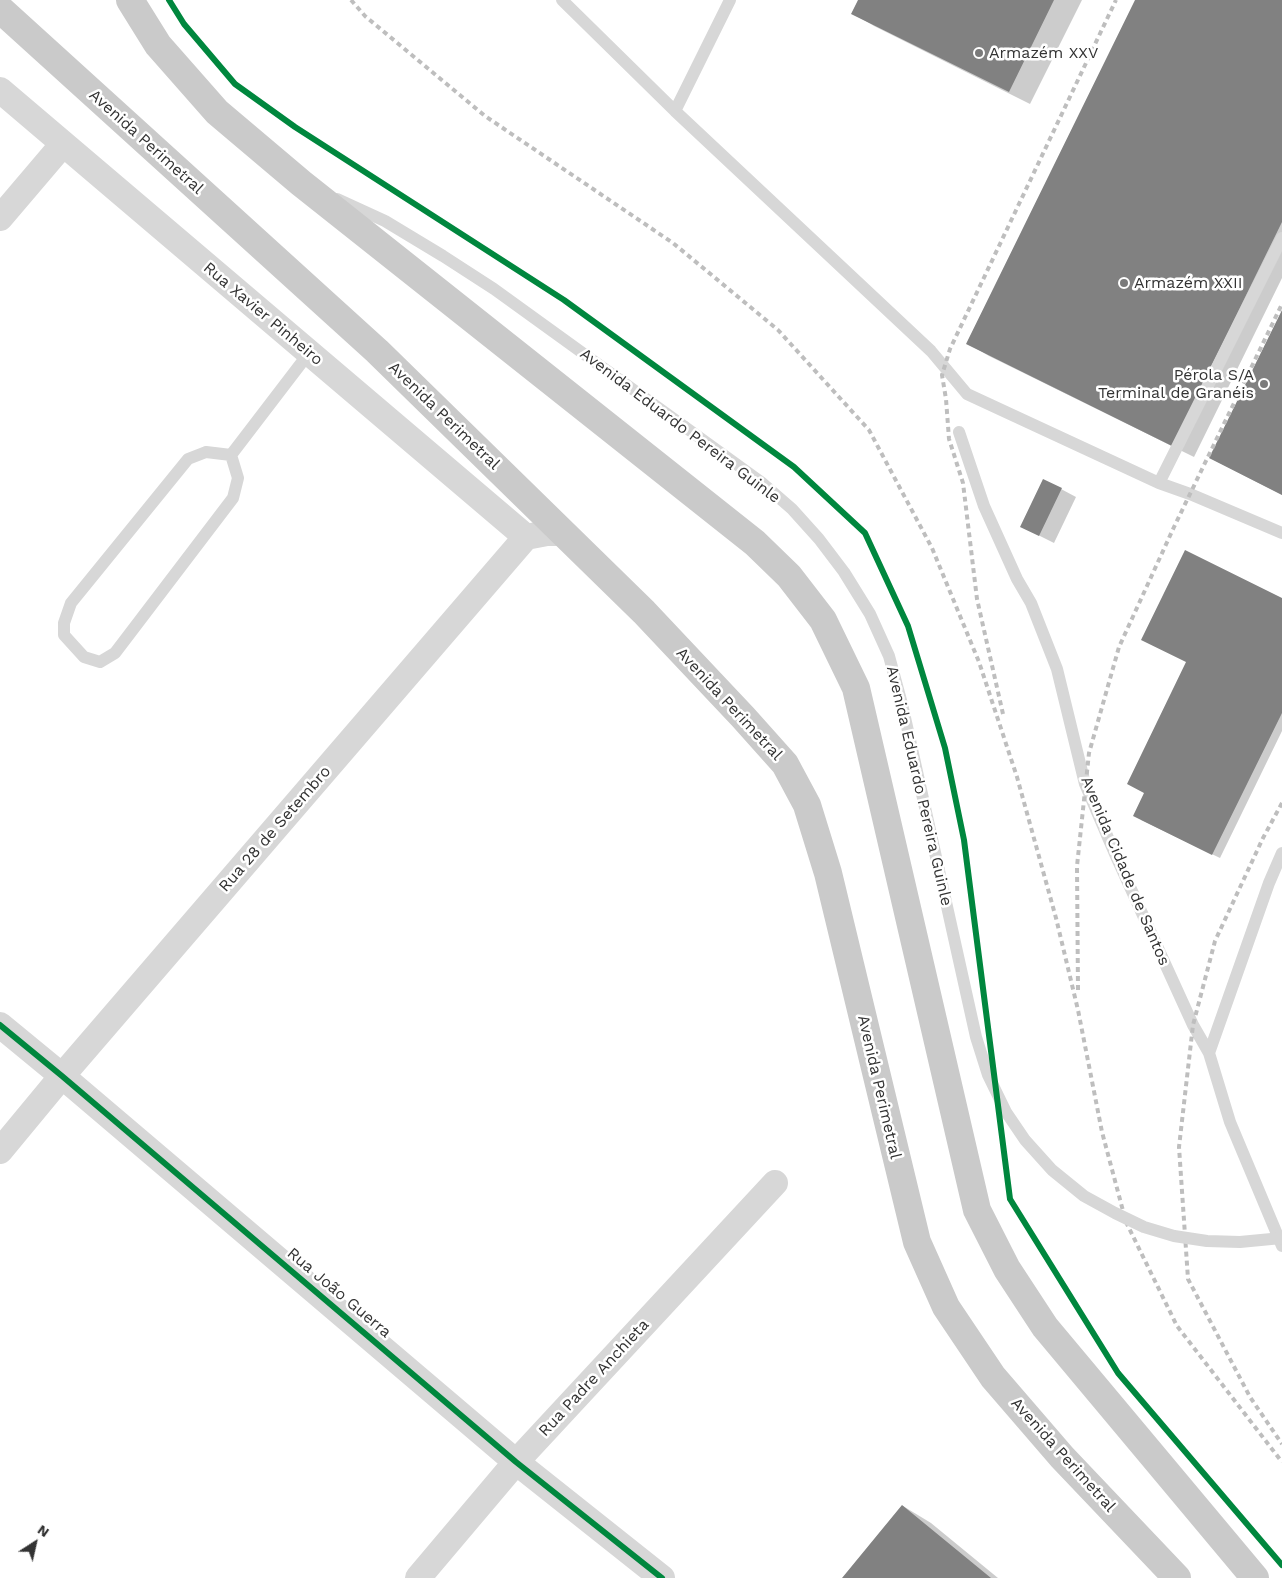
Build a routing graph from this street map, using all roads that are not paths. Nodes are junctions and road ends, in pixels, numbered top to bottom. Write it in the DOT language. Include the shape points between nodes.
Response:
graph roads {
  1 [pos="130,0"];
  2 [pos="562,0"];
  3 [pos="730,0"];
  4 [pos="0,9"];
  5 [pos="0,90"];
  6 [pos="676,110"];
  7 [pos="63,144"];
  8 [pos="301,183"];
  9 [pos="0,218"];
  10 [pos="1282,238"];
  11 [pos="309,353"];
  12 [pos="959,432"];
  13 [pos="231,455"];
  14 [pos="1159,483"];
  15 [pos="563,533"];
  16 [pos="1282,533"];
  17 [pos="526,537"];
  18 [pos="1282,853"];
  19 [pos="0,1025"];
  20 [pos="1209,1053"];
  21 [pos="62,1076"];
  22 [pos="0,1151"];
  23 [pos="775,1183"];
  24 [pos="1282,1238"];
  25 [pos="1282,1246"];
  26 [pos="516,1462"];
  27 [pos="1171,1574"];
  28 [pos="418,1578"];
  29 [pos="662,1578"];
  30 [pos="1255,1578"];
  1 -- 8 [label="main road" via="158,45 217,112"];
  2 -- 6 [label="lane"];
  3 -- 6 [label="lane"];
  4 -- 15 [label="main road, Avenida Perimetral" via="377,351"];
  5 -- 7 [label="street, Rua Xavier Pinheiro"];
  6 -- 14 [label="lane" via="931,351 967,394"];
  7 -- 9 [label="street"];
  7 -- 11 [label="street, Rua Xavier Pinheiro"];
  8 -- 24 [label="lane, Avenida Eduardo Pereira Guinle, bridge" via="385,221 494,289 761,482 819,538 870,614 889,656 976,1037 988,1075 1006,1112 1025,1140 1052,1170 1084,1196 1144,1227 1207,1241"];
  8 -- 30 [label="main road" via="755,543 789,576 823,620 856,688 977,1210 1007,1269 1045,1327"];
  10 -- 14 [label="lane"];
  11 -- 13 [label="lane"];
  11 -- 17 [label="street, Rua Xavier Pinheiro"];
  12 -- 20 [label="lane, Avenida Cidade de Santos" via="984,506 1031,603 1056,668 1085,784 1192,1025"];
  13 -- 13 [label="lane" via="206,452 188,459 71,603 64,623 64,635 84,657 100,662 115,653 233,498 238,478"];
  14 -- 16 [label="lane"];
  15 -- 17 [label="street"];
  15 -- 27 [label="main road, Avenida Perimetral" via="644,612 785,764 807,805 828,873 917,1242 946,1307 993,1377"];
  17 -- 21 [label="street, Rua 28 de Setembro"];
  18 -- 20 [label="lane"];
  19 -- 21 [label="street, Rua João Guerra"];
  20 -- 25 [label="lane, Avenida Cidade de Santos" via="1230,1122"];
  21 -- 22 [label="street, Rua 28 de Setembro"];
  21 -- 26 [label="street, Rua João Guerra"];
  23 -- 26 [label="street, Rua Padre Anchieta"];
  26 -- 28 [label="street, Rua Padre Anchieta"];
  26 -- 29 [label="street, Rua João Guerra"];
}
